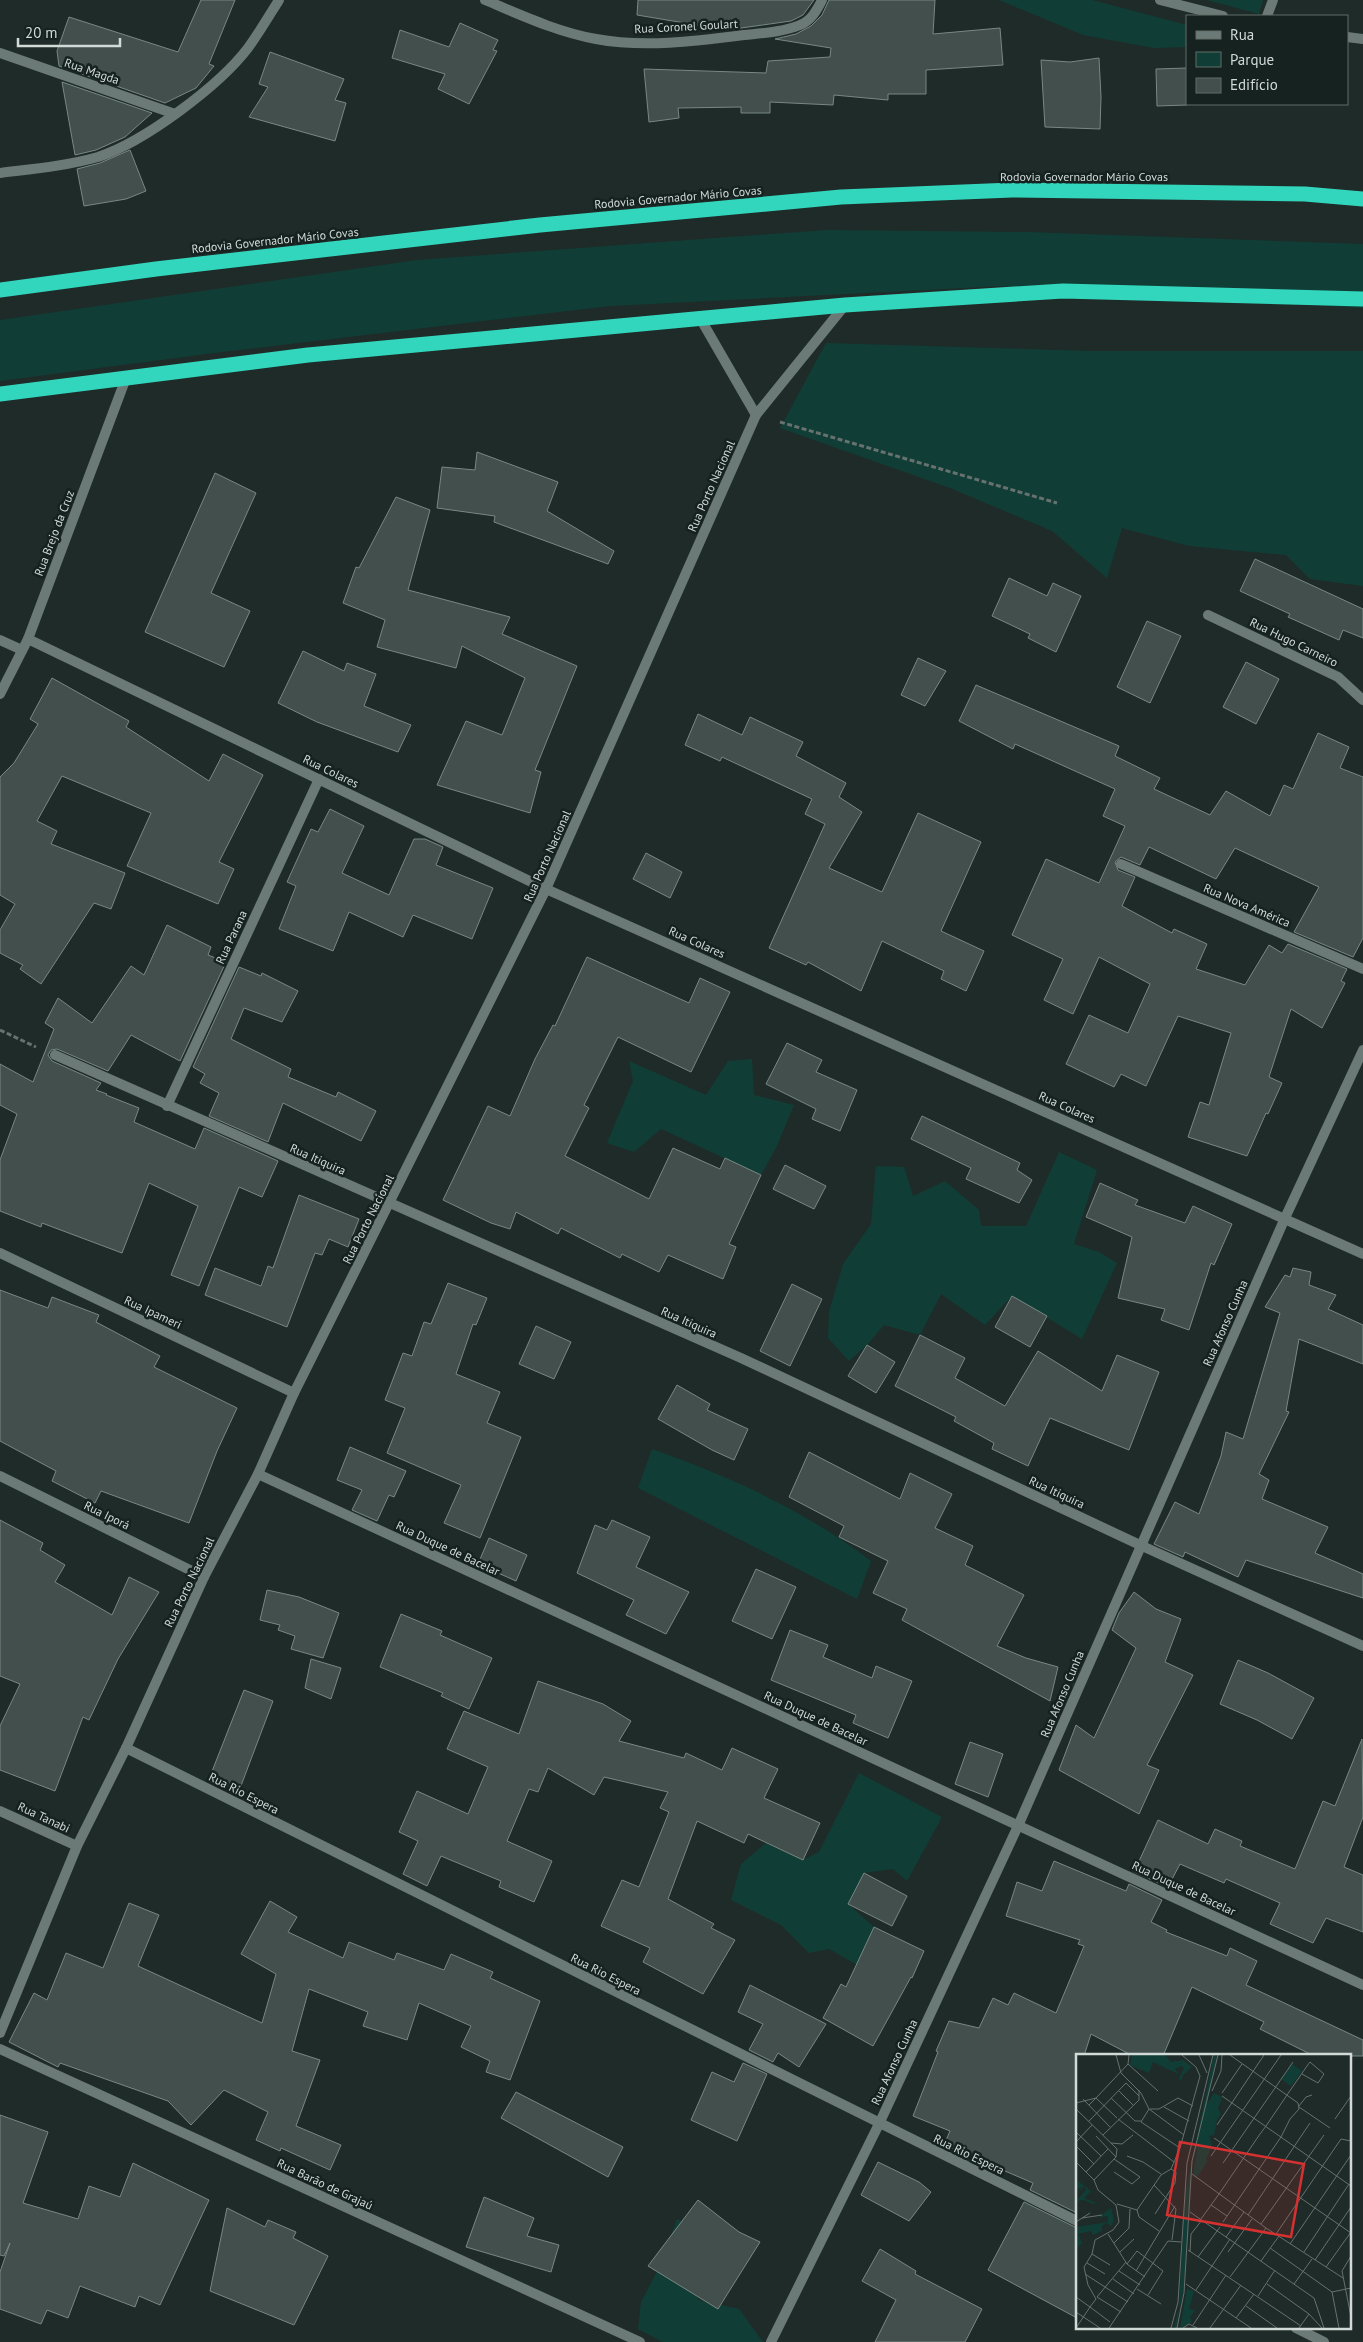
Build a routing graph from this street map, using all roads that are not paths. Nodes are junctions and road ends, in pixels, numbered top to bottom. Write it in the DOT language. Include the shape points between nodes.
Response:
graph roads {
  1 [pos="279,0"];
  2 [pos="485,0"];
  3 [pos="822,0"];
  4 [pos="1160,0"];
  5 [pos="1273,0"];
  6 [pos="1219,15"];
  7 [pos="1267,15"];
  8 [pos="1348,37"];
  9 [pos="1363,38"];
  10 [pos="0,53"];
  11 [pos="175,114"];
  12 [pos="0,173"];
  13 [pos="1363,199"];
  14 [pos="0,290"];
  15 [pos="1363,299"];
  16 [pos="845,305"];
  17 [pos="700,318"];
  18 [pos="126,378"];
  19 [pos="0,394"];
  20 [pos="756,415"];
  21 [pos="1208,615"];
  22 [pos="28,639"];
  23 [pos="0,640"];
  24 [pos="22,650"];
  25 [pos="0,694"];
  26 [pos="1363,700"];
  27 [pos="319,779"];
  28 [pos="1121,864"];
  29 [pos="546,889"];
  30 [pos="1363,969"];
  31 [pos="1363,1050"];
  32 [pos="54,1056"];
  33 [pos="167,1106"];
  34 [pos="390,1204"];
  35 [pos="1285,1218"];
  36 [pos="0,1253"];
  37 [pos="1363,1254"];
  38 [pos="294,1393"];
  39 [pos="258,1474"];
  40 [pos="0,1476"];
  41 [pos="1140,1546"];
  42 [pos="204,1577"];
  43 [pos="1363,1646"];
  44 [pos="126,1748"];
  45 [pos="0,1811"];
  46 [pos="1018,1826"];
  47 [pos="77,1846"];
  48 [pos="1363,1986"];
  49 [pos="0,2032"];
  50 [pos="0,2049"];
  51 [pos="879,2124"];
  52 [pos="1076,2221"];
  53 [pos="1300,2330"];
  54 [pos="640,2342"];
  55 [pos="771,2342"];
  56 [pos="1324,2342"];
  1 -- 11 [label="street" via="248,48 224,75"];
  2 -- 3 [label="street, Rua Coronel Goulart" via="544,24 596,39 642,43 776,32 810,19"];
  4 -- 6 [label="street"];
  5 -- 7 [label="street"];
  8 -- 9 [label="street"];
  10 -- 11 [label="street, Rua Magda"];
  11 -- 12 [label="street" via="132,141 99,156"];
  13 -- 14 [label="highway, Rodovia Governador Mário Covas" via="1305,194 1012,190 841,196 540,225"];
  15 -- 16 [label="highway" via="1064,291"];
  16 -- 17 [label="highway"];
  16 -- 20 [label="street, Rua Porto Nacional"];
  17 -- 18 [label="highway" via="308,355"];
  17 -- 20 [label="street"];
  18 -- 19 [label="highway"];
  18 -- 22 [label="street, Rua Brejo da Cruz"];
  20 -- 29 [label="street, Rua Porto Nacional"];
  21 -- 26 [label="street, Rua Hugo Carneiro" via="1338,677"];
  22 -- 24 [label="street, Rua Brejo da Cruz"];
  22 -- 27 [label="street, Rua Colares"];
  23 -- 24 [label="street"];
  24 -- 25 [label="street, Rua Brejo da Cruz"];
  27 -- 29 [label="street, Rua Colares"];
  27 -- 33 [label="street, Rua Parana"];
  28 -- 30 [label="street, Rua Nova América"];
  29 -- 34 [label="street, Rua Porto Nacional"];
  29 -- 35 [label="street, Rua Colares"];
  31 -- 35 [label="street, Rua Afonso Cunha"];
  32 -- 33 [label="street, Rua Itiquira"];
  33 -- 34 [label="street, Rua Itiquira"];
  34 -- 38 [label="street, Rua Porto Nacional"];
  34 -- 41 [label="street, Rua Itiquira" via="741,1358"];
  35 -- 37 [label="street, Rua Colares"];
  35 -- 41 [label="street, Rua Afonso Cunha"];
  36 -- 38 [label="street, Rua Ipameri"];
  38 -- 39 [label="street, Rua Porto Nacional"];
  39 -- 42 [label="street, Rua Porto Nacional"];
  39 -- 46 [label="street, Rua Duque de Bacelar"];
  40 -- 42 [label="street, Rua Iporá"];
  41 -- 43 [label="street, Rua Itiquira"];
  41 -- 46 [label="street, Rua Afonso Cunha"];
  42 -- 44 [label="street, Rua Porto Nacional"];
  44 -- 47 [label="street, Rua Porto Nacional"];
  44 -- 51 [label="street, Rua Rio Espera"];
  45 -- 47 [label="street, Rua Tanabi"];
  46 -- 48 [label="street, Rua Duque de Bacelar"];
  46 -- 51 [label="street, Rua Afonso Cunha"];
  47 -- 49 [label="street, Rua Porto Nacional"];
  50 -- 54 [label="street, Rua Barão de Grajaú"];
  51 -- 52 [label="street, Rua Rio Espera"];
  51 -- 55 [label="street, Rua Afonso Cunha"];
  53 -- 56 [label="street"];
}
